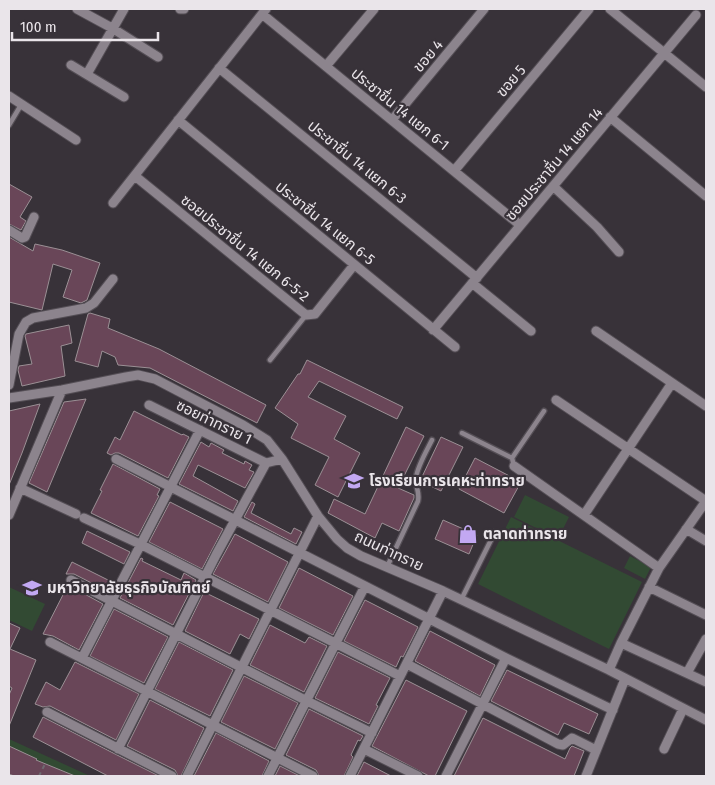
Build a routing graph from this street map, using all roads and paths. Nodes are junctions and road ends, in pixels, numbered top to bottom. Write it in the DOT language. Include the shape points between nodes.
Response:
graph roads {
  1 [pos="76,9"];
  2 [pos="124,9"];
  3 [pos="180,9"];
  4 [pos="184,9"];
  5 [pos="374,9"];
  6 [pos="484,9"];
  7 [pos="589,9"];
  8 [pos="610,9"];
  9 [pos="264,11"];
  10 [pos="696,15"];
  11 [pos="112,28"];
  12 [pos="664,53"];
  13 [pos="158,56"];
  14 [pos="71,65"];
  15 [pos="326,66"];
  16 [pos="219,68"];
  17 [pos="87,74"];
  18 [pos="706,87"];
  19 [pos="9,96"];
  20 [pos="124,97"];
  21 [pos="21,104"];
  22 [pos="610,117"];
  23 [pos="178,120"];
  24 [pos="392,120"];
  25 [pos="9,125"];
  26 [pos="76,140"];
  27 [pos="454,171"];
  28 [pos="135,176"];
  29 [pos="553,186"];
  30 [pos="706,196"];
  31 [pos="113,203"];
  32 [pos="34,217"];
  33 [pos="520,226"];
  34 [pos="9,230"];
  35 [pos="619,252"];
  36 [pos="354,265"];
  37 [pos="113,279"];
  38 [pos="475,280"];
  39 [pos="306,314"];
  40 [pos="433,330"];
  41 [pos="531,331"];
  42 [pos="596,331"];
  43 [pos="455,347"];
  44 [pos="270,360"];
  45 [pos="672,383"];
  46 [pos="9,386"];
  47 [pos="62,390"];
  48 [pos="9,398"];
  49 [pos="556,400"];
  50 [pos="149,405"];
  51 [pos="706,406"];
  52 [pos="544,411"];
  53 [pos="200,430"];
  54 [pos="462,433"];
  55 [pos="432,440"];
  56 [pos="628,449"];
  57 [pos="116,459"];
  58 [pos="282,459"];
  59 [pos="513,462"];
  60 [pos="266,463"];
  61 [pos="20,488"];
  62 [pos="171,488"];
  63 [pos="584,514"];
  64 [pos="9,515"];
  65 [pos="318,516"];
  66 [pos="234,520"];
  67 [pos="686,530"];
  68 [pos="495,532"];
  69 [pos="706,540"];
  70 [pos="142,545"];
  71 [pos="299,553"];
  72 [pos="387,567"];
  73 [pos="659,568"];
  74 [pos="205,578"];
  75 [pos="71,580"];
  76 [pos="364,586"];
  77 [pos="649,587"];
  78 [pos="443,591"];
  79 [pos="461,600"];
  80 [pos="112,601"];
  81 [pos="270,610"];
  82 [pos="706,615"];
  83 [pos="429,619"];
  84 [pos="177,635"];
  85 [pos="706,639"];
  86 [pos="50,642"];
  87 [pos="336,643"];
  88 [pos="621,643"];
  89 [pos="82,658"];
  90 [pos="506,658"];
  91 [pos="407,664"];
  92 [pos="242,668"];
  93 [pos="609,670"];
  94 [pos="688,673"];
  95 [pos="400,676"];
  96 [pos="626,679"];
  97 [pos="706,682"];
  98 [pos="147,692"];
  99 [pos="307,701"];
  100 [pos="483,704"];
  101 [pos="683,709"];
  102 [pos="613,710"];
  103 [pos="47,712"];
  104 [pos="706,720"];
  105 [pos="212,725"];
  106 [pos="372,733"];
  107 [pos="118,749"];
  108 [pos="364,749"];
  109 [pos="664,749"];
  110 [pos="596,750"];
  111 [pos="277,759"];
  112 [pos="45,764"];
  113 [pos="39,776"];
  114 [pos="172,776"];
  115 [pos="186,776"];
  116 [pos="268,776"];
  117 [pos="313,776"];
  118 [pos="350,776"];
  119 [pos="418,776"];
  120 [pos="446,776"];
  121 [pos="586,776"];
  1 -- 11 [label="street"];
  2 -- 11 [label="street"];
  3 -- 4 [label="street"];
  5 -- 15 [label="street"];
  6 -- 24 [label="street, ขอย 4"];
  7 -- 27 [label="street, ฃอย 5"];
  8 -- 12 [label="street"];
  9 -- 15 [label="street, ประชาชื่น 14 แยก 6-1"];
  9 -- 16 [label="street"];
  10 -- 12 [label="street, ซอยประชาชื่น 14 แยก 14"];
  11 -- 13 [label="street"];
  11 -- 17 [label="street"];
  12 -- 18 [label="street"];
  12 -- 22 [label="street, ซอยประชาชื่น 14 แยก 14"];
  14 -- 17 [label="street"];
  15 -- 24 [label="street, ประชาชื่น 14 แยก 6-1"];
  16 -- 23 [label="street"];
  16 -- 38 [label="street, ประชาชื่น 14 แยก 6-3"];
  17 -- 20 [label="street"];
  19 -- 21 [label="street"];
  21 -- 25 [label="lane"];
  21 -- 26 [label="street"];
  22 -- 29 [label="street, ซอยประชาชื่น 14 แยก 14"];
  22 -- 30 [label="street"];
  23 -- 28 [label="street"];
  23 -- 36 [label="street, ประชาชื่น 14 แยก 6-5"];
  24 -- 27 [label="street, ประชาชื่น 14 แยก 6-1"];
  27 -- 33 [label="street, ประชาชื่น 14 แยก 6-1"];
  28 -- 31 [label="street"];
  28 -- 39 [label="street, ซอยประชาชื่น 14 แยก 6-5-2"];
  29 -- 33 [label="street, ซอยประชาชื่น 14 แยก 14"];
  29 -- 35 [label="street"];
  32 -- 34 [label="street" via="26,237"];
  33 -- 38 [label="street, ซอยประชาชื่น 14 แยก 14"];
  36 -- 39 [label="street, ซอยประชาชื่น 14 แยก 6-5-2" via="315,314"];
  36 -- 40 [label="street, ประชาชื่น 14 แยก 6-5"];
  37 -- 46 [label="street" via="86,308 26,322 19,334"];
  38 -- 40 [label="street, ซอยประชาชื่น 14 แยก 14"];
  38 -- 41 [label="street, ประชาชื่น 14 แยก 6-3"];
  39 -- 44 [label="lane"];
  40 -- 43 [label="street, ประชาชื่น 14 แยก 6-5"];
  42 -- 45 [label="street"];
  45 -- 51 [label="street"];
  45 -- 56 [label="street"];
  47 -- 48 [label="street, ถนนท่าทราย"];
  47 -- 58 [label="street, ถนนท่าทราย" via="146,376 256,432 273,446"];
  47 -- 61 [label="street"];
  49 -- 56 [label="street"];
  50 -- 53 [label="street, ซอยท่าทราย 1"];
  52 -- 59 [label="lane"];
  53 -- 60 [label="street, ซอยท่าทราย 1"];
  53 -- 62 [label="street"];
  54 -- 59 [label="lane"];
  55 -- 72 [label="lane" via="417,474 418,501"];
  56 -- 63 [label="street"];
  56 -- 67 [label="street" via="706,501"];
  57 -- 62 [label="street"];
  58 -- 60 [label="street"];
  58 -- 65 [label="street, ถนนท่าทราย"];
  59 -- 63 [label="street"];
  60 -- 66 [label="street"];
  61 -- 64 [label="street"];
  61 -- 70 [label="street"];
  62 -- 66 [label="street"];
  62 -- 70 [label="street"];
  63 -- 73 [label="street"];
  65 -- 71 [label="street"];
  65 -- 72 [label="street, ถนนท่าทราย" via="348,548"];
  66 -- 71 [label="street"];
  66 -- 74 [label="street"];
  67 -- 69 [label="street"];
  67 -- 73 [label="street"];
  68 -- 79 [label="lane"];
  70 -- 74 [label="street"];
  70 -- 80 [label="street"];
  71 -- 76 [label="street"];
  71 -- 81 [label="street"];
  72 -- 78 [label="street, ถนนท่าทราย"];
  73 -- 77 [label="street"];
  74 -- 81 [label="street"];
  74 -- 84 [label="street"];
  75 -- 80 [label="street"];
  76 -- 83 [label="street"];
  76 -- 87 [label="street"];
  77 -- 82 [label="street"];
  77 -- 88 [label="street"];
  78 -- 79 [label="street, ถนนท่าทราย"];
  78 -- 83 [label="street"];
  79 -- 93 [label="street, ถนนท่าทราย"];
  80 -- 84 [label="street"];
  80 -- 89 [label="street"];
  81 -- 87 [label="street"];
  81 -- 92 [label="street"];
  83 -- 90 [label="street"];
  83 -- 91 [label="street"];
  84 -- 92 [label="street"];
  84 -- 98 [label="street"];
  85 -- 94 [label="street"];
  86 -- 89 [label="street"];
  87 -- 95 [label="street"];
  87 -- 99 [label="street"];
  88 -- 93 [label="street"];
  88 -- 94 [label="street"];
  89 -- 98 [label="street"];
  90 -- 100 [label="street"];
  90 -- 102 [label="street"];
  91 -- 95 [label="street"];
  91 -- 100 [label="street"];
  92 -- 99 [label="street"];
  92 -- 105 [label="street"];
  93 -- 96 [label="street, ถนนท่าทราย"];
  94 -- 97 [label="street"];
  95 -- 106 [label="street"];
  96 -- 101 [label="street, ถนนท่าทราย"];
  96 -- 102 [label="street"];
  98 -- 105 [label="street"];
  98 -- 107 [label="street"];
  99 -- 106 [label="street"];
  99 -- 111 [label="street"];
  100 -- 110 [label="street" via="558,744 563,745 572,738"];
  100 -- 120 [label="street"];
  101 -- 104 [label="street, ถนนท่าทราย"];
  101 -- 109 [label="street"];
  102 -- 110 [label="street"];
  103 -- 107 [label="street"];
  105 -- 111 [label="street"];
  105 -- 115 [label="street"];
  106 -- 108 [label="street"];
  107 -- 114 [label="street"];
  108 -- 118 [label="street"];
  108 -- 119 [label="street"];
  110 -- 121 [label="street"];
  111 -- 116 [label="street"];
  111 -- 117 [label="street"];
  112 -- 113 [label="path"];
}
